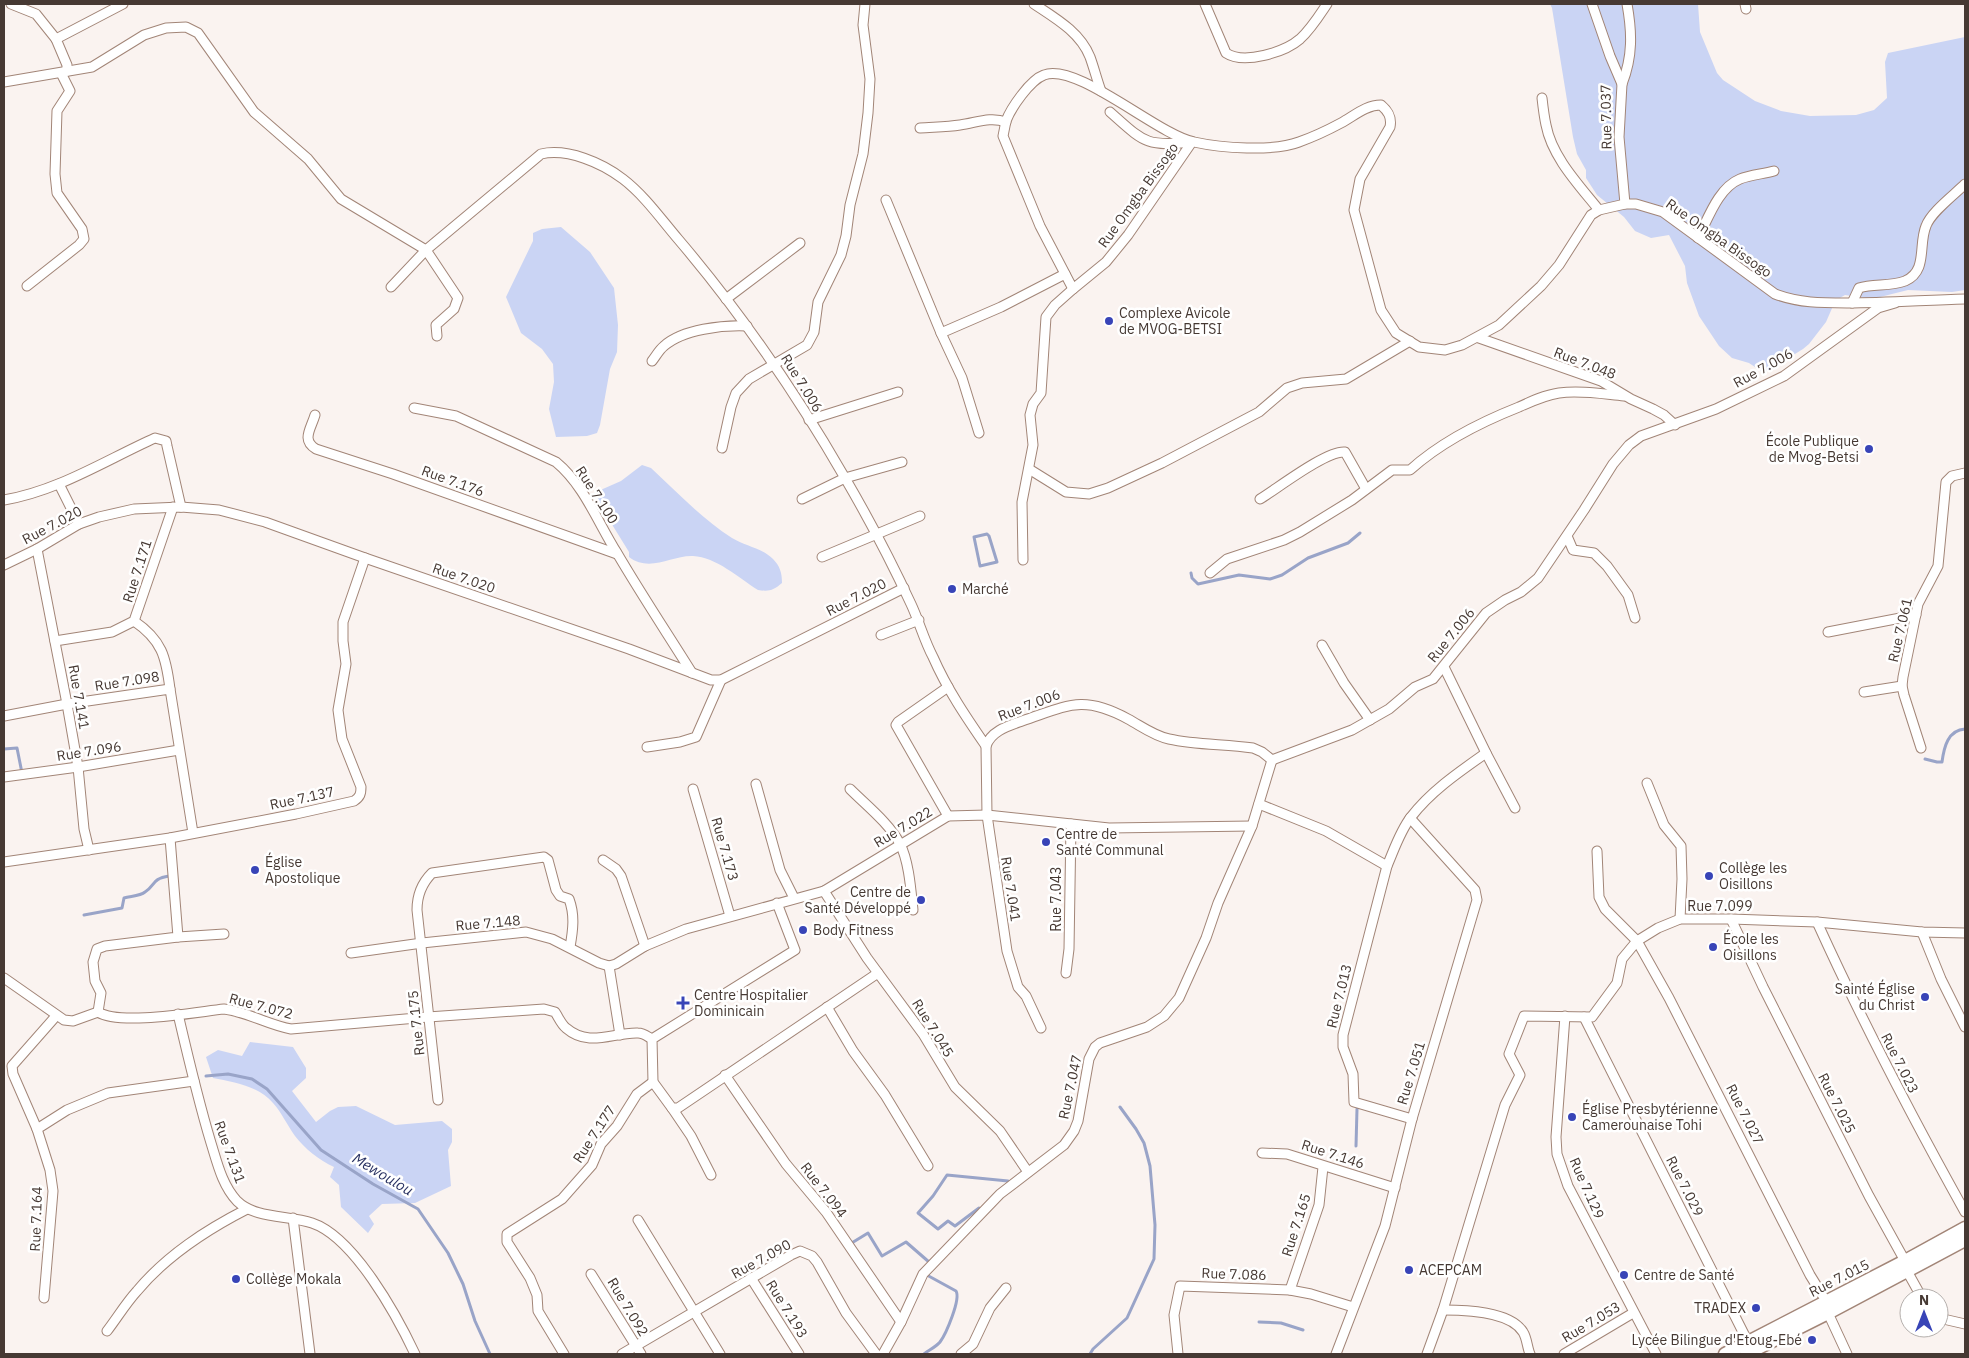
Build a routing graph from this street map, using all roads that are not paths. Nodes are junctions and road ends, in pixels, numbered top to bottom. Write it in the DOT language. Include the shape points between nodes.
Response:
graph roads {
  1 [pos="11,4"];
  2 [pos="29,4"];
  3 [pos="123,4"];
  4 [pos="865,4"];
  5 [pos="1034,4"];
  6 [pos="1205,4"];
  7 [pos="1326,4"];
  8 [pos="1592,4"];
  9 [pos="1627,4"];
  10 [pos="36,14"];
  11 [pos="56,39"];
  12 [pos="64,72"];
  13 [pos="4,82"];
  14 [pos="1622,84"];
  15 [pos="1101,91"];
  16 [pos="1542,98"];
  17 [pos="1110,112"];
  18 [pos="1006,122"];
  19 [pos="920,128"];
  20 [pos="1192,142"];
  21 [pos="1774,171"];
  22 [pos="1965,184"];
  23 [pos="886,200"];
  24 [pos="1625,204"];
  25 [pos="1599,210"];
  26 [pos="1698,238"];
  27 [pos="800,243"];
  28 [pos="426,250"];
  29 [pos="1065,274"];
  30 [pos="27,286"];
  31 [pos="392,286"];
  32 [pos="1073,289"];
  33 [pos="726,299"];
  34 [pos="1965,299"];
  35 [pos="1852,303"];
  36 [pos="1895,303"];
  37 [pos="747,326"];
  38 [pos="941,333"];
  39 [pos="437,336"];
  40 [pos="1479,338"];
  41 [pos="1410,341"];
  42 [pos="652,361"];
  43 [pos="775,365"];
  44 [pos="898,392"];
  45 [pos="1624,396"];
  46 [pos="414,408"];
  47 [pos="315,415"];
  48 [pos="809,420"];
  49 [pos="1675,425"];
  50 [pos="980,433"];
  51 [pos="722,448"];
  52 [pos="902,462"];
  53 [pos="1029,469"];
  54 [pos="1965,473"];
  55 [pos="845,478"];
  56 [pos="59,484"];
  57 [pos="1366,489"];
  58 [pos="802,499"];
  59 [pos="1260,499"];
  60 [pos="4,500"];
  61 [pos="177,507"];
  62 [pos="920,516"];
  63 [pos="79,524"];
  64 [pos="876,534"];
  65 [pos="1567,536"];
  66 [pos="37,549"];
  67 [pos="617,554"];
  68 [pos="365,558"];
  69 [pos="822,558"];
  70 [pos="1023,560"];
  71 [pos="4,565"];
  72 [pos="1210,574"];
  73 [pos="904,588"];
  74 [pos="1916,615"];
  75 [pos="1635,618"];
  76 [pos="919,620"];
  77 [pos="134,622"];
  78 [pos="1828,632"];
  79 [pos="881,635"];
  80 [pos="55,641"];
  81 [pos="1322,645"];
  82 [pos="1444,667"];
  83 [pos="692,673"];
  84 [pos="721,680"];
  85 [pos="1902,686"];
  86 [pos="948,687"];
  87 [pos="170,689"];
  88 [pos="1864,692"];
  89 [pos="67,704"];
  90 [pos="4,716"];
  91 [pos="1370,720"];
  92 [pos="986,746"];
  93 [pos="647,747"];
  94 [pos="1921,748"];
  95 [pos="179,750"];
  96 [pos="1486,753"];
  97 [pos="1272,760"];
  98 [pos="78,767"];
  99 [pos="4,777"];
  100 [pos="1647,783"];
  101 [pos="756,784"];
  102 [pos="693,789"];
  103 [pos="850,789"];
  104 [pos="1259,804"];
  105 [pos="1515,808"];
  106 [pos="987,815"];
  107 [pos="948,816"];
  108 [pos="1410,818"];
  109 [pos="1071,824"];
  110 [pos="1252,826"];
  111 [pos="193,834"];
  112 [pos="170,838"];
  113 [pos="900,845"];
  114 [pos="90,850"];
  115 [pos="1596,851"];
  116 [pos="603,860"];
  117 [pos="4,862"];
  118 [pos="1387,866"];
  119 [pos="824,891"];
  120 [pos="794,898"];
  121 [pos="776,903"];
  122 [pos="913,910"];
  123 [pos="730,916"];
  124 [pos="1731,918"];
  125 [pos="1680,919"];
  126 [pos="1817,922"];
  127 [pos="1922,932"];
  128 [pos="1965,933"];
  129 [pos="224,934"];
  130 [pos="178,937"];
  131 [pos="1637,941"];
  132 [pos="422,943"];
  133 [pos="645,946"];
  134 [pos="570,947"];
  135 [pos="351,953"];
  136 [pos="609,966"];
  137 [pos="878,972"];
  138 [pos="1066,973"];
  139 [pos="4,978"];
  140 [pos="827,1007"];
  141 [pos="98,1012"];
  142 [pos="178,1014"];
  143 [pos="56,1016"];
  144 [pos="1565,1016"];
  145 [pos="428,1017"];
  146 [pos="1584,1017"];
  147 [pos="1965,1027"];
  148 [pos="1041,1028"];
  149 [pos="620,1035"];
  150 [pos="652,1039"];
  151 [pos="4,1059"];
  152 [pos="12,1066"];
  153 [pos="725,1075"];
  154 [pos="194,1081"];
  155 [pos="653,1082"];
  156 [pos="438,1100"];
  157 [pos="672,1108"];
  158 [pos="1412,1119"];
  159 [pos="37,1129"];
  160 [pos="1262,1153"];
  161 [pos="928,1166"];
  162 [pos="1324,1167"];
  163 [pos="1028,1172"];
  164 [pos="711,1175"];
  165 [pos="1395,1188"];
  166 [pos="247,1209"];
  167 [pos="1965,1212"];
  168 [pos="294,1218"];
  169 [pos="638,1220"];
  170 [pos="1965,1228"];
  171 [pos="1965,1240"];
  172 [pos="1906,1266"];
  173 [pos="592,1274"];
  174 [pos="751,1278"];
  175 [pos="1006,1288"];
  176 [pos="1917,1288"];
  177 [pos="1290,1290"];
  178 [pos="44,1298"];
  179 [pos="1827,1307"];
  180 [pos="1353,1308"];
  181 [pos="1443,1310"];
  182 [pos="694,1313"];
  183 [pos="1633,1313"];
  184 [pos="1949,1320"];
  185 [pos="901,1322"];
  186 [pos="1965,1324"];
  187 [pos="107,1331"];
  188 [pos="1748,1349"];
  189 [pos="638,1350"];
  190 [pos="310,1354"];
  191 [pos="416,1354"];
  192 [pos="564,1354"];
  193 [pos="622,1354"];
  194 [pos="720,1354"];
  195 [pos="799,1354"];
  196 [pos="876,1354"];
  197 [pos="883,1354"];
  198 [pos="961,1354"];
  199 [pos="1178,1354"];
  200 [pos="1336,1354"];
  201 [pos="1427,1354"];
  202 [pos="1530,1354"];
  203 [pos="1564,1354"];
  204 [pos="1656,1354"];
  205 [pos="1725,1354"];
  206 [pos="1847,1354"];
  1 -- 10 [label="street"];
  2 -- 10 [label="street"];
  3 -- 11 [label="street"];
  4 -- 43 [label="street" via="863,24 870,78 868,113 846,236 841,255 818,302 811,338 807,345"];
  5 -- 15 [label="street" via="1066,26 1080,41 1090,56"];
  6 -- 7 [label="street" via="1226,53 1237,58 1260,56 1290,46 1306,34"];
  8 -- 14 [label="street, Rue 7.037"];
  9 -- 14 [label="street" via="1632,44"];
  10 -- 11 [label="street"];
  11 -- 12 [label="street" via="67,65"];
  12 -- 13 [label="street"];
  12 -- 28 [label="street" via="92,67 144,35 166,28 186,27 198,33 254,112 308,159 341,199"];
  12 -- 30 [label="street" via="70,91 58,110 55,174 58,193 82,229 84,238"];
  14 -- 24 [label="street, Rue 7.037" via="1619,136"];
  15 -- 18 [label="street, Rue Omgba Bissogo" via="1060,74 1044,75 1031,84"];
  15 -- 20 [label="street, Rue Omgba Bissogo"];
  16 -- 25 [label="street" via="1546,127 1556,151"];
  17 -- 20 [label="street" via="1149,143"];
  18 -- 19 [label="street" via="988,119 962,125"];
  18 -- 29 [label="street" via="1004,136 1040,226"];
  20 -- 32 [label="street, Rue Omgba Bissogo" via="1128,235 1106,262"];
  20 -- 41 [label="street, Rue Omgba Bissogo" via="1248,148 1286,146 1340,124 1370,106 1381,105 1387,110 1390,126 1360,179 1354,210 1381,310 1396,333"];
  21 -- 26 [label="street" via="1739,179 1727,187"];
  22 -- 35 [label="street" via="1929,219 1923,235 1922,258 1913,276 1897,283 1859,288"];
  23 -- 38 [label="street"];
  24 -- 25 [label="street, Rue Omgba Bissogo"];
  24 -- 26 [label="street, Rue Omgba Bissogo" via="1663,212"];
  25 -- 40 [label="street, Rue Omgba Bissogo" via="1584,224 1542,286"];
  26 -- 35 [label="street, Rue Omgba Bissogo" via="1775,294 1806,303"];
  27 -- 33 [label="street"];
  28 -- 31 [label="street, Rue 7.006"];
  28 -- 33 [label="street, Rue 7.006" via="541,154 566,154 609,170 625,180"];
  28 -- 39 [label="street" via="458,298 454,309 436,325"];
  29 -- 32 [label="street"];
  29 -- 38 [label="street" via="1001,308"];
  32 -- 53 [label="street, Rue Omgba Bissogo" via="1054,305 1046,317 1040,394 1030,415 1033,446"];
  33 -- 37 [label="street, Rue 7.006"];
  34 -- 36 [label="street, Rue Omgba Bissogo"];
  35 -- 36 [label="street, Rue Omgba Bissogo"];
  36 -- 49 [label="street, Rue 7.006" via="1878,308 1784,376"];
  37 -- 42 [label="street" via="714,327 674,339"];
  37 -- 43 [label="street, Rue 7.006"];
  38 -- 50 [label="street" via="962,378"];
  40 -- 41 [label="street, Rue Omgba Bissogo" via="1445,350 1419,347"];
  40 -- 45 [label="street, Rue 7.048" via="1601,382"];
  41 -- 53 [label="street" via="1346,379 1302,383 1287,388 1258,412 1108,488 1089,494 1066,492"];
  43 -- 48 [label="street, Rue 7.006"];
  43 -- 51 [label="street" via="749,379 736,394"];
  44 -- 48 [label="street"];
  45 -- 49 [label="street, Rue 7.048" via="1654,409"];
  45 -- 57 [label="street" via="1569,392 1540,398 1489,419 1410,470 1392,470"];
  46 -- 67 [label="street, Rue 7.100" via="456,416 556,462 576,482"];
  47 -- 67 [label="street, Rue 7.176" via="307,440 316,449"];
  48 -- 55 [label="street, Rue 7.006"];
  49 -- 65 [label="street, Rue 7.006" via="1641,436 1628,445"];
  52 -- 55 [label="street"];
  53 -- 70 [label="street, Rue Omgba Bissogo" via="1022,502"];
  54 -- 74 [label="street, Rue 7.061" via="1952,476 1946,482 1938,566 1922,594"];
  55 -- 58 [label="street"];
  55 -- 64 [label="street, Rue 7.006"];
  56 -- 60 [label="street"];
  56 -- 61 [label="street" via="156,438 162,439 166,441"];
  56 -- 63 [label="street"];
  57 -- 59 [label="street" via="1345,452 1339,452 1326,456"];
  57 -- 72 [label="street" via="1295,534 1227,559"];
  61 -- 63 [label="street, Rue 7.020" via="134,510"];
  61 -- 68 [label="street, Rue 7.020" via="248,516"];
  61 -- 77 [label="street, Rue 7.171"];
  62 -- 64 [label="street"];
  63 -- 66 [label="street, Rue 7.020"];
  64 -- 69 [label="street"];
  64 -- 73 [label="street, Rue 7.006"];
  65 -- 75 [label="street" via="1574,550 1594,553 1607,566 1628,595"];
  65 -- 82 [label="street, Rue 7.006" via="1538,578 1486,613"];
  66 -- 71 [label="street, Rue 7.020"];
  66 -- 80 [label="street, Rue 7.141"];
  67 -- 83 [label="street, Rue 7.100"];
  68 -- 83 [label="street, Rue 7.020"];
  68 -- 111 [label="street, Rue 7.137" via="343,622 346,664 338,710 342,738 361,794 354,801 325,808"];
  73 -- 76 [label="street, Rue 7.006"];
  73 -- 84 [label="street, Rue 7.020"];
  74 -- 78 [label="street"];
  74 -- 85 [label="street, Rue 7.061"];
  76 -- 79 [label="street"];
  76 -- 86 [label="street, Rue 7.006"];
  77 -- 80 [label="street, Rue 7.171" via="112,632"];
  77 -- 87 [label="street" via="156,638"];
  80 -- 89 [label="street, Rue 7.141"];
  81 -- 91 [label="street"];
  82 -- 91 [label="street, Rue 7.006" via="1433,678"];
  82 -- 96 [label="street"];
  83 -- 84 [label="street, Rue 7.020"];
  84 -- 93 [label="street" via="696,737"];
  85 -- 88 [label="street"];
  85 -- 94 [label="street, Rue 7.061"];
  86 -- 92 [label="street, Rue 7.006"];
  86 -- 107 [label="street" via="896,725"];
  87 -- 89 [label="street, Rue 7.098"];
  87 -- 95 [label="street, Rue 7.098"];
  89 -- 90 [label="street, Rue 7.098"];
  89 -- 98 [label="street, Rue 7.141"];
  91 -- 97 [label="street, Rue 7.006"];
  92 -- 97 [label="street, Rue 7.006" via="988,738 1015,724 1071,704 1085,703 1116,713 1169,739 1253,748"];
  92 -- 106 [label="street, Rue 7.041"];
  95 -- 98 [label="street, Rue 7.096"];
  95 -- 111 [label="street, Rue 7.098"];
  96 -- 105 [label="street"];
  96 -- 108 [label="street, Rue 7.013" via="1430,795"];
  97 -- 104 [label="street, Rue 7.047"];
  98 -- 99 [label="street, Rue 7.096"];
  98 -- 114 [label="street, Rue 7.141" via="84,829"];
  100 -- 125 [label="street" via="1664,825 1680,846"];
  101 -- 120 [label="street" via="780,870"];
  102 -- 123 [label="street, Rue 7.173"];
  103 -- 113 [label="street" via="883,822"];
  104 -- 110 [label="street, Rue 7.047"];
  104 -- 118 [label="street" via="1326,831"];
  106 -- 107 [label="street, Rue 7.022"];
  106 -- 109 [label="street, Rue 7.022"];
  106 -- 148 [label="street, Rue 7.041" via="1007,950 1018,987 1026,996"];
  107 -- 113 [label="street, Rue 7.022"];
  108 -- 118 [label="street, Rue 7.013"];
  108 -- 158 [label="street, Rue 7.051" via="1475,890 1477,900"];
  109 -- 110 [label="street, Rue 7.022" via="1109,828"];
  109 -- 138 [label="street, Rue 7.043"];
  110 -- 163 [label="street, Rue 7.047" via="1178,998 1164,1016 1147,1027 1095,1046 1089,1059 1074,1131 1064,1145"];
  111 -- 112 [label="street, Rue 7.137"];
  112 -- 114 [label="street, Rue 7.137"];
  112 -- 130 [label="street"];
  113 -- 119 [label="street, Rue 7.022"];
  113 -- 122 [label="street" via="910,882"];
  114 -- 117 [label="street, Rue 7.137"];
  115 -- 131 [label="street" via="1599,897 1605,910"];
  116 -- 133 [label="street" via="621,876"];
  118 -- 158 [label="street, Rue 7.013" via="1343,1035 1343,1047 1353,1074 1354,1102"];
  119 -- 120 [label="street, Rue 7.022"];
  119 -- 137 [label="street, Rue 7.045"];
  120 -- 121 [label="street, Rue 7.022"];
  121 -- 123 [label="street, Rue 7.022"];
  121 -- 150 [label="street" via="795,950"];
  123 -- 133 [label="street, Rue 7.022"];
  124 -- 125 [label="street, Rue 7.099"];
  124 -- 126 [label="street, Rue 7.099"];
  124 -- 172 [label="street, Rue 7.025"];
  125 -- 131 [label="street, Rue 7.099"];
  126 -- 127 [label="street, Rue 7.099"];
  126 -- 167 [label="street, Rue 7.023" via="1894,1083"];
  127 -- 128 [label="street, Rue 7.099"];
  127 -- 147 [label="street"];
  129 -- 130 [label="street"];
  130 -- 141 [label="street" via="97,949 93,962 95,981 101,993"];
  131 -- 146 [label="street, Rue 7.099" via="1622,959 1617,984 1592,1017"];
  131 -- 179 [label="street, Rue 7.027"];
  132 -- 134 [label="street, Rue 7.148" via="526,932"];
  132 -- 134 [label="street, Rue 7.175" via="417,901 421,888 432,873 544,857 548,860 556,890 560,896 569,898 573,909"];
  132 -- 135 [label="street, Rue 7.148"];
  132 -- 145 [label="street, Rue 7.175"];
  133 -- 136 [label="street" via="622,962"];
  134 -- 136 [label="street, Rue 7.148"];
  136 -- 149 [label="street"];
  137 -- 140 [label="street"];
  137 -- 163 [label="street, Rue 7.045" via="923,1034 955,1087 1000,1131"];
  139 -- 143 [label="street"];
  140 -- 153 [label="street"];
  140 -- 161 [label="street"];
  141 -- 142 [label="street, Rue 7.072" via="129,1018"];
  141 -- 143 [label="street" via="73,1022"];
  142 -- 145 [label="street, Rue 7.072" via="229,1010 291,1029"];
  142 -- 154 [label="street, Rue 7.131"];
  143 -- 152 [label="street"];
  144 -- 146 [label="street"];
  144 -- 181 [label="street" via="1524,1016 1509,1054 1520,1075 1505,1106"];
  144 -- 183 [label="street, Rue 7.129" via="1557,1154 1568,1186"];
  145 -- 149 [label="street, Rue 7.072" via="544,1010 555,1012 565,1028 576,1035 599,1038"];
  145 -- 156 [label="street, Rue 7.175"];
  146 -- 188 [label="street, Rue 7.029"];
  149 -- 150 [label="street, Rue 7.072" via="638,1033"];
  150 -- 155 [label="street"];
  151 -- 152 [label="street"];
  152 -- 159 [label="street, Rue 7.164"];
  153 -- 157 [label="street" via="678,1108"];
  153 -- 185 [label="street, Rue 7.094" via="786,1164 826,1212"];
  154 -- 159 [label="street" via="108,1093 67,1110"];
  154 -- 166 [label="street, Rue 7.131" via="221,1174 230,1193"];
  155 -- 157 [label="street"];
  155 -- 192 [label="street, Rue 7.177" via="638,1094 601,1144 592,1165 562,1199 507,1234 508,1242 534,1287 538,1311"];
  157 -- 164 [label="street"];
  158 -- 165 [label="street, Rue 7.051"];
  159 -- 178 [label="street, Rue 7.164" via="50,1170 52,1191"];
  160 -- 162 [label="street, Rue 7.146" via="1286,1154"];
  162 -- 165 [label="street, Rue 7.146"];
  162 -- 177 [label="street, Rue 7.165" via="1319,1205"];
  163 -- 185 [label="street, Rue 7.047" via="1000,1194 923,1274"];
  165 -- 180 [label="street, Rue 7.051" via="1385,1226"];
  166 -- 168 [label="street"];
  166 -- 187 [label="street" via="206,1231 174,1254 137,1291"];
  168 -- 190 [label="street"];
  168 -- 191 [label="street" via="332,1233 343,1244 385,1296"];
  169 -- 182 [label="street"];
  170 -- 172 [label="main road, Rue 7.015"];
  171 -- 172 [label="main road, Rue 7.015"];
  172 -- 176 [label="street, Rue 7.025"];
  172 -- 179 [label="main road, Rue 7.015"];
  173 -- 189 [label="street, Rue 7.092"];
  174 -- 182 [label="street, Rue 7.090"];
  174 -- 195 [label="street, Rue 7.193"];
  174 -- 196 [label="street, Rue 7.090" via="791,1254 800,1251 812,1256"];
  175 -- 198 [label="street" via="990,1308 973,1344"];
  177 -- 180 [label="street, Rue 7.086"];
  177 -- 199 [label="street, Rue 7.086" via="1180,1286 1174,1315"];
  179 -- 188 [label="main road, Rue 7.015"];
  179 -- 206 [label="street, Rue 7.027"];
  180 -- 200 [label="street, Rue 7.051"];
  181 -- 201 [label="street"];
  181 -- 202 [label="street" via="1488,1312 1505,1320 1522,1330"];
  182 -- 189 [label="street, Rue 7.090"];
  182 -- 194 [label="street"];
  183 -- 203 [label="street, Rue 7.053"];
  183 -- 204 [label="street, Rue 7.129"];
  184 -- 186 [label="street"];
  185 -- 197 [label="street, Rue 7.047"];
  188 -- 205 [label="main road, Rue 7.015"];
  189 -- 193 [label="street, Rue 7.090"];
}
